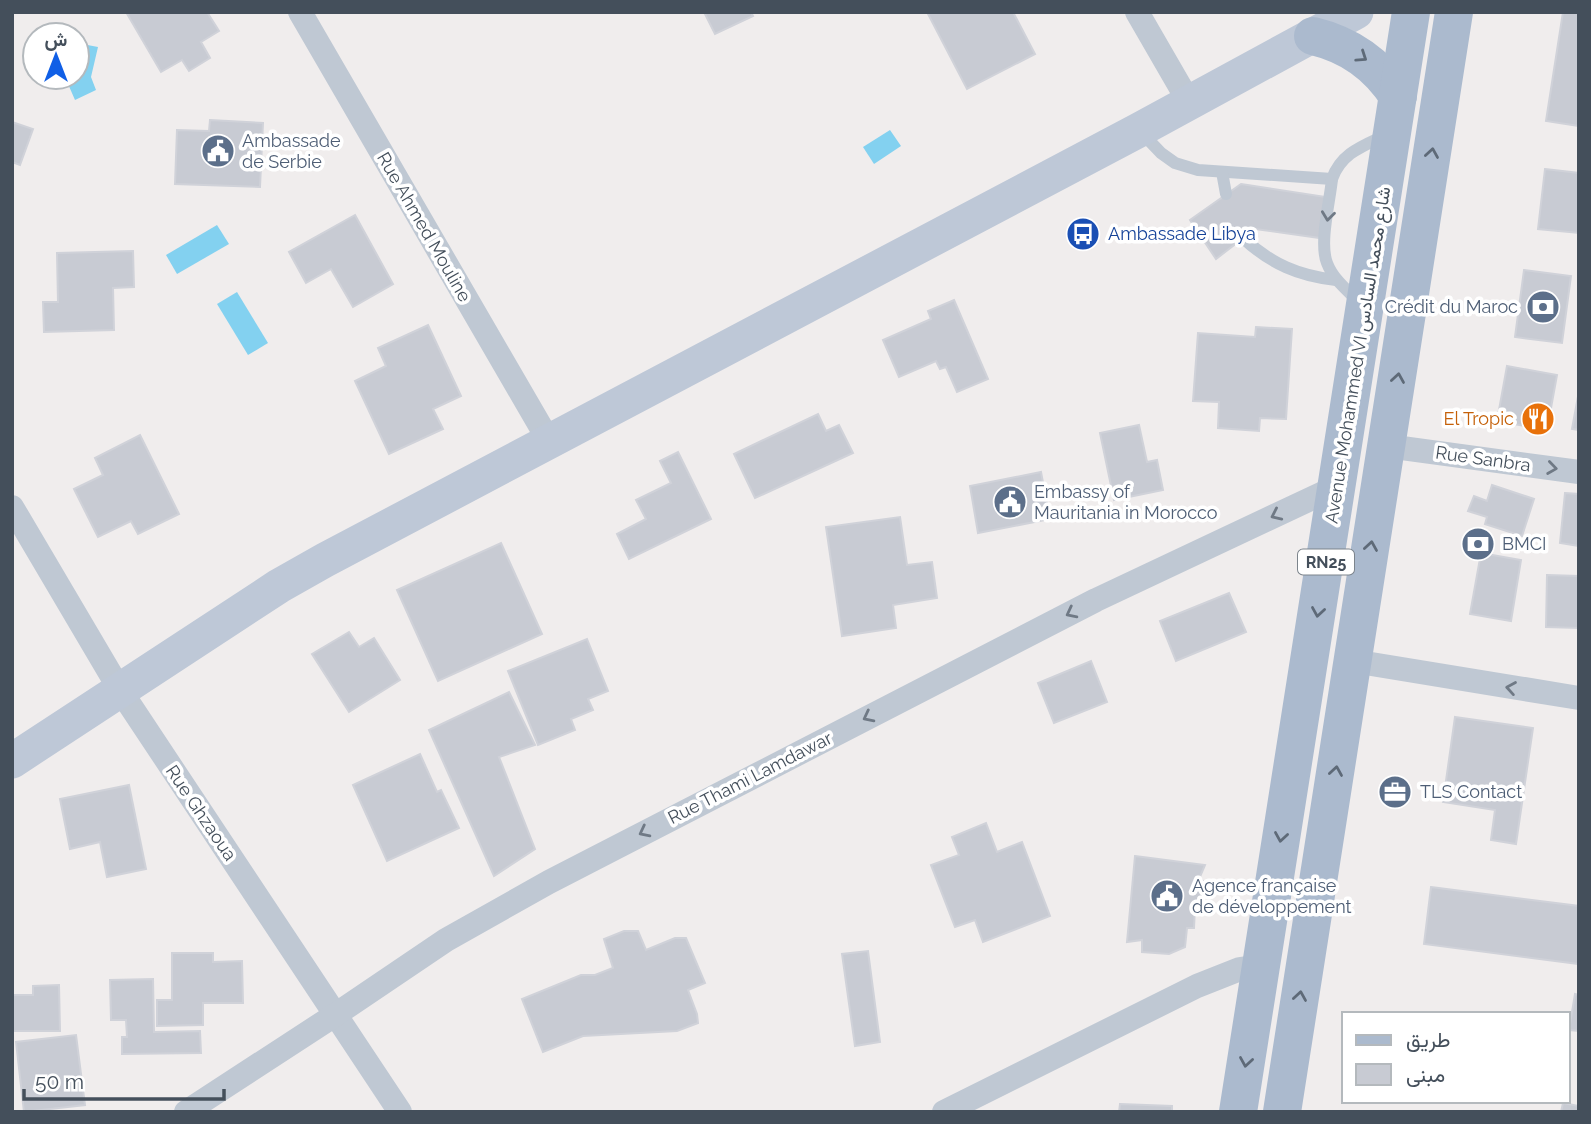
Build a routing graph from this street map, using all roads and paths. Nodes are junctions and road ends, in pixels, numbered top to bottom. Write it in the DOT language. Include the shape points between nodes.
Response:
graph roads {
  1 [pos="300,12"];
  2 [pos="1137,12"];
  3 [pos="1356,12"];
  4 [pos="1411,12"];
  5 [pos="1454,12"];
  6 [pos="1313,36"];
  7 [pos="1189,102"];
  8 [pos="1396,114"];
  9 [pos="1139,130"];
  10 [pos="1222,172"];
  11 [pos="1332,179"];
  12 [pos="1226,194"];
  13 [pos="1243,238"];
  14 [pos="1336,279"];
  15 [pos="1365,308"];
  16 [pos="549,441"];
  17 [pos="1387,446"];
  18 [pos="1579,472"];
  19 [pos="1338,486"];
  20 [pos="12,508"];
  21 [pos="1353,661"];
  22 [pos="120,690"];
  23 [pos="1579,698"];
  24 [pos="12,761"];
  25 [pos="1260,966"];
  26 [pos="335,1015"];
  27 [pos="186,1112"];
  28 [pos="400,1112"];
  29 [pos="944,1112"];
  30 [pos="1238,1112"];
  31 [pos="1282,1112"];
  1 -- 16 [label="street, Rue Ahmed Mouline"];
  2 -- 7 [label="street"];
  3 -- 6 [label="main road"];
  4 -- 8 [label="main road, Avenue Mohammed VI شارع محمد السادس / RN25"];
  17 -- 5 [label="main road, RN25, one-way"];
  6 -- 7 [label="main road"];
  6 -- 8 [label="main road, one-way" via="1358,54 1379,71"];
  7 -- 9 [label="main road"];
  8 -- 11 [label="lane" via="1349,154"];
  8 -- 15 [label="main road, Avenue Mohammed VI شارع محمد السادس / RN25"];
  9 -- 10 [label="lane" via="1175,163"];
  9 -- 16 [label="main road"];
  10 -- 11 [label="lane"];
  10 -- 12 [label="lane"];
  11 -- 14 [label="lane, one-way" via="1323,253"];
  13 -- 14 [label="lane" via="1294,272"];
  14 -- 15 [label="lane"];
  15 -- 19 [label="main road, Avenue Mohammed VI شارع محمد السادس / RN25"];
  16 -- 22 [label="main road" via="291,579"];
  17 -- 18 [label="street, Rue Sanbra, one-way"];
  21 -- 17 [label="main road, RN25, one-way"];
  19 -- 25 [label="main road, Avenue Mohammed VI شارع محمد السادس / RN25, one-way"];
  19 -- 26 [label="street, Rue Thami Lamdawar, one-way" via="1096,600 549,882 446,940"];
  20 -- 22 [label="street, Rue Ghzaoua"];
  23 -- 21 [label="street, one-way"];
  31 -- 21 [label="main road, RN25, one-way"];
  22 -- 24 [label="main road"];
  22 -- 26 [label="street, Rue Ghzaoua"];
  25 -- 29 [label="street" via="1197,986"];
  25 -- 30 [label="main road, Avenue Mohammed VI شارع محمد السادس / RN25, one-way"];
  26 -- 27 [label="street, Rue Thami Lamdawar"];
  26 -- 28 [label="street, Rue Ghzaoua"];
}
